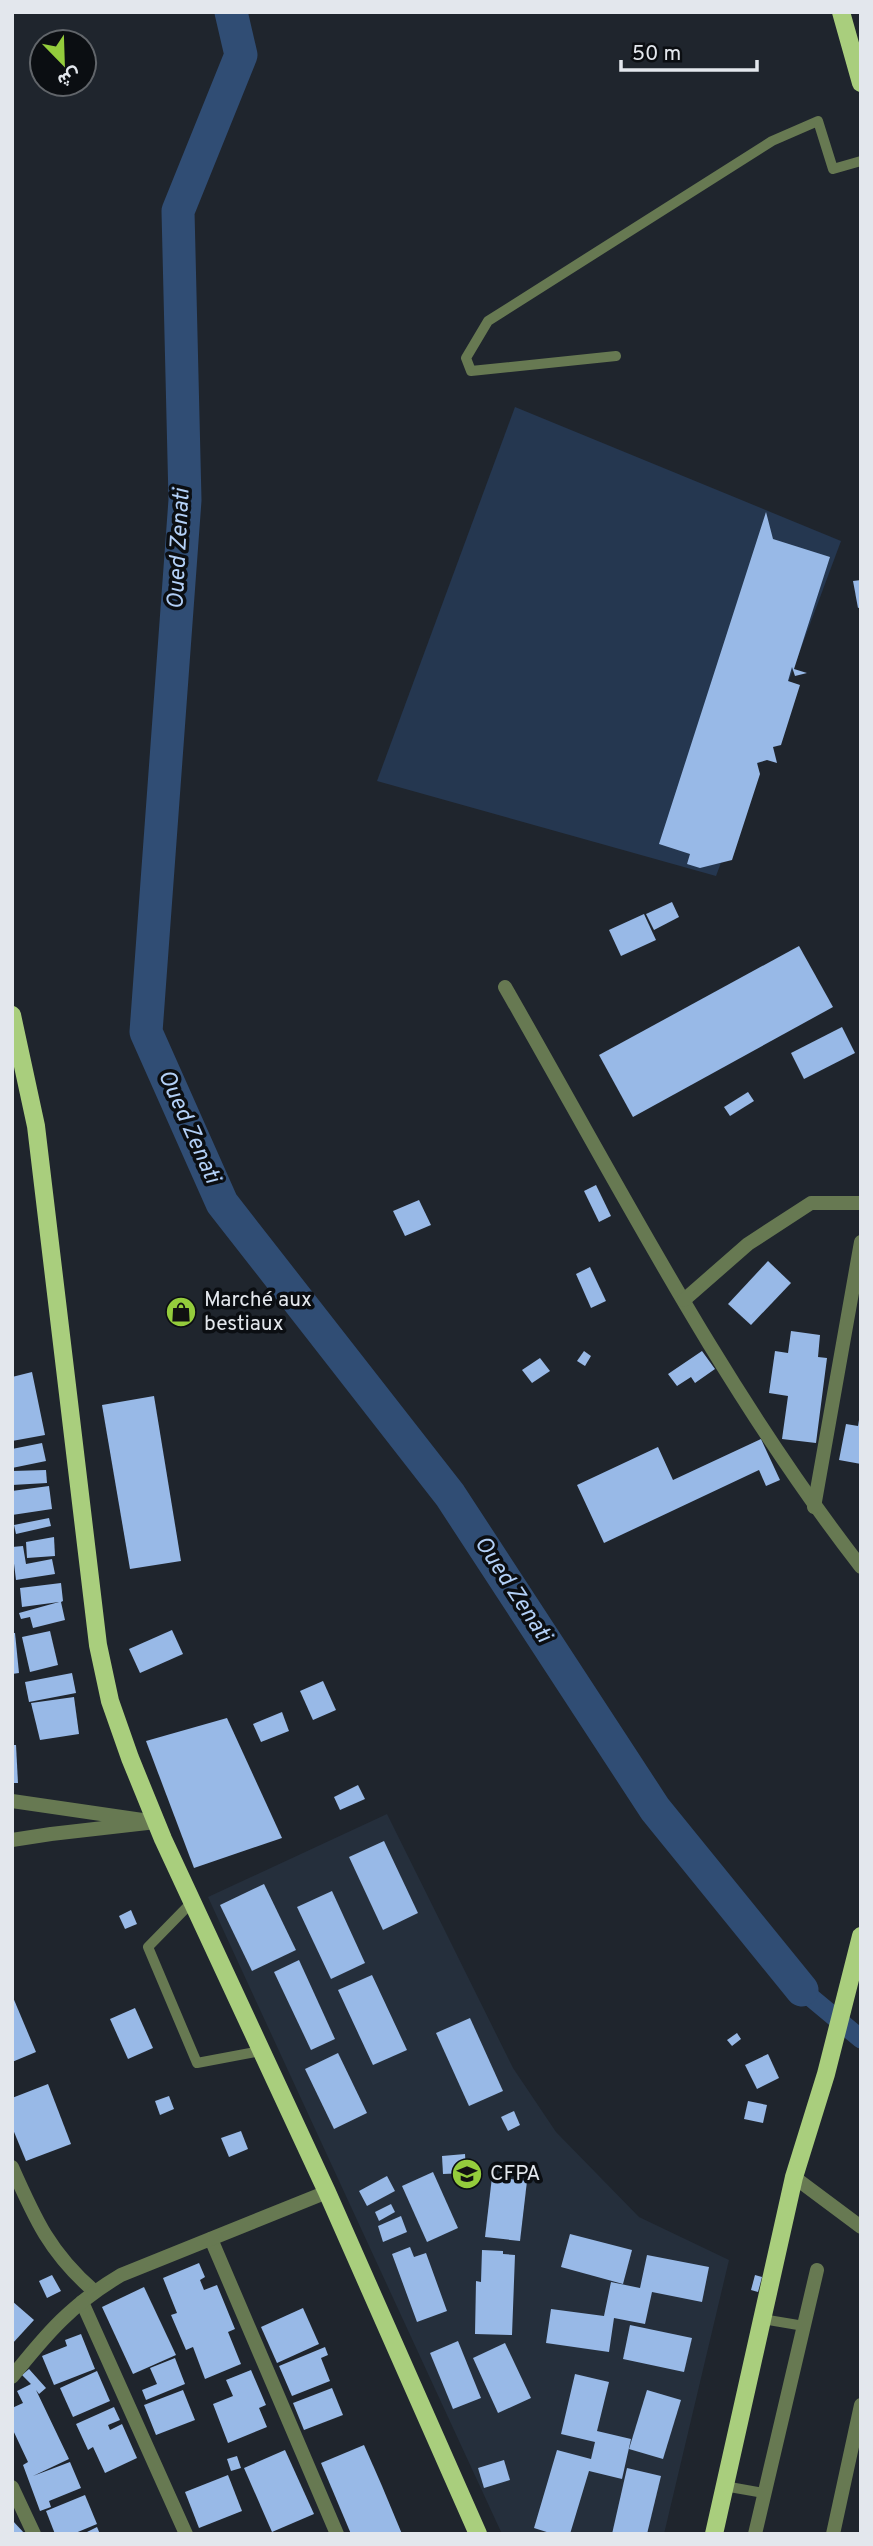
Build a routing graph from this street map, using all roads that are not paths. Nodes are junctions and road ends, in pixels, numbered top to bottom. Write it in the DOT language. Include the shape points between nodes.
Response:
graph roads {
  1 [pos="841,12"];
  2 [pos="861,83"];
  3 [pos="861,161"];
  4 [pos="616,356"];
  5 [pos="505,987"];
  6 [pos="12,1015"];
  7 [pos="861,1203"];
  8 [pos="861,1242"];
  9 [pos="684,1300"];
  10 [pos="814,1507"];
  11 [pos="861,1567"];
  12 [pos="12,1801"];
  13 [pos="156,1822"];
  14 [pos="12,1840"];
  15 [pos="192,1902"];
  16 [pos="861,1936"];
  17 [pos="261,2050"];
  18 [pos="12,2167"];
  19 [pos="794,2177"];
  20 [pos="327,2192"];
  21 [pos="861,2227"];
  22 [pos="211,2239"];
  23 [pos="817,2270"];
  24 [pos="94,2291"];
  25 [pos="82,2302"];
  26 [pos="762,2319"];
  27 [pos="804,2326"];
  28 [pos="12,2377"];
  29 [pos="861,2405"];
  30 [pos="724,2486"];
  31 [pos="12,2487"];
  32 [pos="764,2493"];
  33 [pos="34,2534"];
  34 [pos="186,2534"];
  35 [pos="337,2534"];
  36 [pos="478,2534"];
  37 [pos="714,2534"];
  38 [pos="755,2534"];
  39 [pos="834,2534"];
  1 -- 2 [label="main road"];
  3 -- 4 [label="lane" via="833,169 818,121 772,141 488,321 466,358 471,371"];
  5 -- 9 [label="street"];
  6 -- 13 [label="main road" via="36,1126 98,1645 110,1701"];
  7 -- 9 [label="street" via="811,1203 748,1244"];
  8 -- 10 [label="street"];
  9 -- 10 [label="street" via="731,1382"];
  10 -- 11 [label="street"];
  12 -- 13 [label="street"];
  13 -- 14 [label="street"];
  13 -- 15 [label="main road"];
  15 -- 17 [label="main road"];
  15 -- 17 [label="lane" via="148,1947 197,2063"];
  16 -- 19 [label="main road"];
  17 -- 20 [label="main road"];
  18 -- 24 [label="street" via="52,2248"];
  19 -- 21 [label="street"];
  19 -- 26 [label="main road"];
  20 -- 22 [label="street"];
  20 -- 36 [label="main road"];
  22 -- 24 [label="street" via="121,2275"];
  22 -- 35 [label="street"];
  23 -- 27 [label="street"];
  24 -- 25 [label="street"];
  25 -- 28 [label="street" via="50,2329"];
  25 -- 34 [label="street"];
  26 -- 27 [label="lane"];
  26 -- 30 [label="main road"];
  27 -- 32 [label="street"];
  29 -- 39 [label="street"];
  30 -- 32 [label="lane"];
  30 -- 37 [label="main road"];
  31 -- 33 [label="street"];
  32 -- 38 [label="street"];
}
